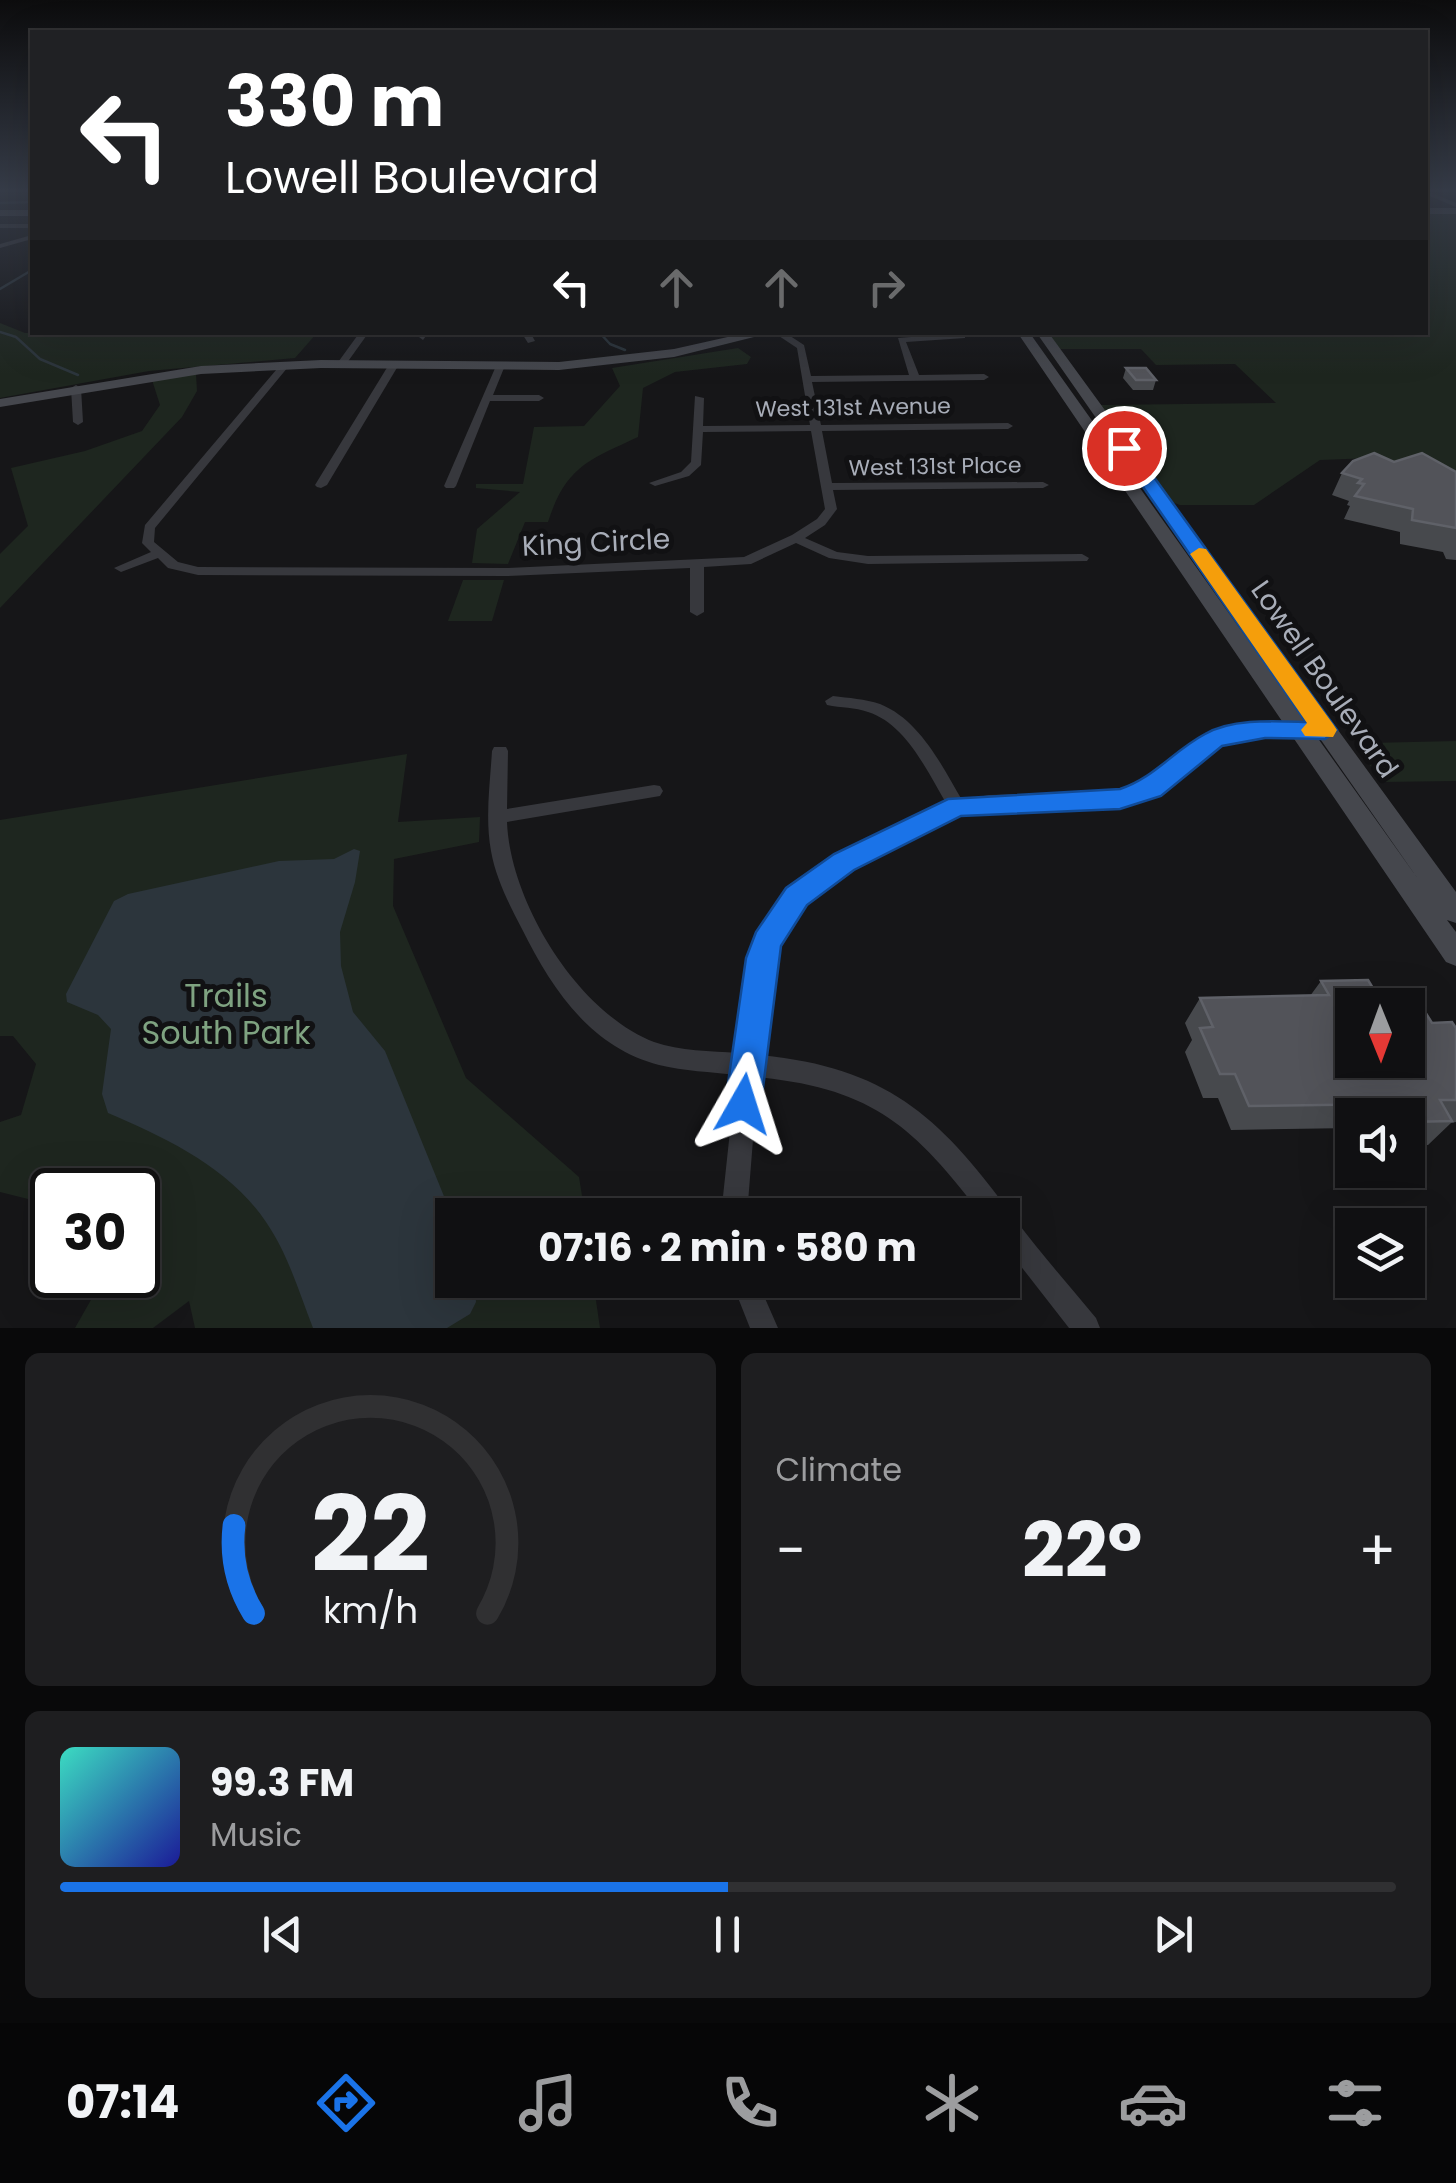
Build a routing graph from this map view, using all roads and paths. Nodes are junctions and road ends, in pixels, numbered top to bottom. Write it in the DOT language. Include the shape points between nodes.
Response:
graph roads {
  1 [pos="364,335"];
  2 [pos="753,335"];
  3 [pos="782,335"];
  4 [pos="1025,335"];
  5 [pos="1044,335"];
  6 [pos="962,336"];
  7 [pos="284,365"];
  8 [pos="340,365"];
  9 [pos="394,366"];
  10 [pos="499,368"];
  11 [pos="915,378"];
  12 [pos="984,378"];
  13 [pos="807,379"];
  14 [pos="76,388"];
  15 [pos="486,398"];
  16 [pos="540,398"];
  17 [pos="699,398"];
  18 [pos="0,403"];
  19 [pos="78,422"];
  20 [pos="1008,426"];
  21 [pos="817,428"];
  22 [pos="698,429"];
  23 [pos="1118,466"];
  24 [pos="655,483"];
  25 [pos="321,484"];
  26 [pos="1043,485"];
  27 [pos="450,486"];
  28 [pos="828,488"];
  29 [pos="1168,508"];
  30 [pos="796,538"];
  31 [pos="160,554"];
  32 [pos="1082,558"];
  33 [pos="697,562"];
  34 [pos="120,568"];
  35 [pos="697,612"];
  36 [pos="833,701"];
  37 [pos="1313,730"];
  38 [pos="500,751"];
  39 [pos="654,791"];
  40 [pos="957,806"];
  41 [pos="498,817"];
  42 [pos="1456,912"];
  43 [pos="1456,954"];
  44 [pos="747,1067"];
  45 [pos="735,1198"];
  46 [pos="985,1198"];
  47 [pos="1020,1244"];
  48 [pos="752,1298"];
  49 [pos="764,1328"];
  50 [pos="1086,1328"];
  1 -- 8 [label="street"];
  2 -- 10 [label="main road" via="634,359"];
  3 -- 13 [label="street" via="798,344"];
  4 -- 23 [label="main road, Lowell Boulevard"];
  5 -- 29 [label="main road, Lowell Boulevard"];
  6 -- 11 [label="street" via="901,340"];
  7 -- 8 [label="main road"];
  7 -- 14 [label="main road"];
  7 -- 31 [label="street" via="148,528 148,542"];
  8 -- 9 [label="main road"];
  9 -- 10 [label="main road"];
  9 -- 25 [label="street"];
  10 -- 15 [label="street"];
  11 -- 12 [label="street"];
  11 -- 13 [label="street"];
  13 -- 21 [label="street"];
  14 -- 18 [label="main road"];
  14 -- 19 [label="street"];
  15 -- 16 [label="street"];
  15 -- 27 [label="street"];
  17 -- 22 [label="street"];
  20 -- 21 [label="street, West 131st Avenue"];
  21 -- 22 [label="street, West 131st Avenue"];
  21 -- 28 [label="street"];
  22 -- 24 [label="street" via="695,468"];
  23 -- 29 [label="main road" via="1151,504"];
  23 -- 37 [label="main road, Lowell Boulevard"];
  26 -- 28 [label="street, West 131st Place"];
  28 -- 30 [label="street, King Circle" via="828,515"];
  29 -- 37 [label="main road, Lowell Boulevard"];
  30 -- 32 [label="street" via="853,559"];
  30 -- 33 [label="street, King Circle" via="755,559"];
  31 -- 33 [label="street, King Circle" via="178,568 198,571 508,572"];
  31 -- 34 [label="street"];
  33 -- 35 [label="street"];
  36 -- 40 [label="street" via="879,709 891,718"];
  37 -- 40 [label="street" via="1265,729 1214,739 1151,789 1120,799"];
  37 -- 42 [label="main road, Lowell Boulevard"];
  37 -- 43 [label="main road, Lowell Boulevard"];
  38 -- 41 [label="street"];
  39 -- 41 [label="street"];
  40 -- 44 [label="street" via="844,862 796,897 762,958"];
  41 -- 44 [label="street" via="516,898 565,990 588,1014 630,1044 658,1054"];
  44 -- 45 [label="street"];
  44 -- 46 [label="street" via="834,1078 892,1104 950,1153"];
  47 -- 50 [label="street"];
  48 -- 49 [label="street"];
}
